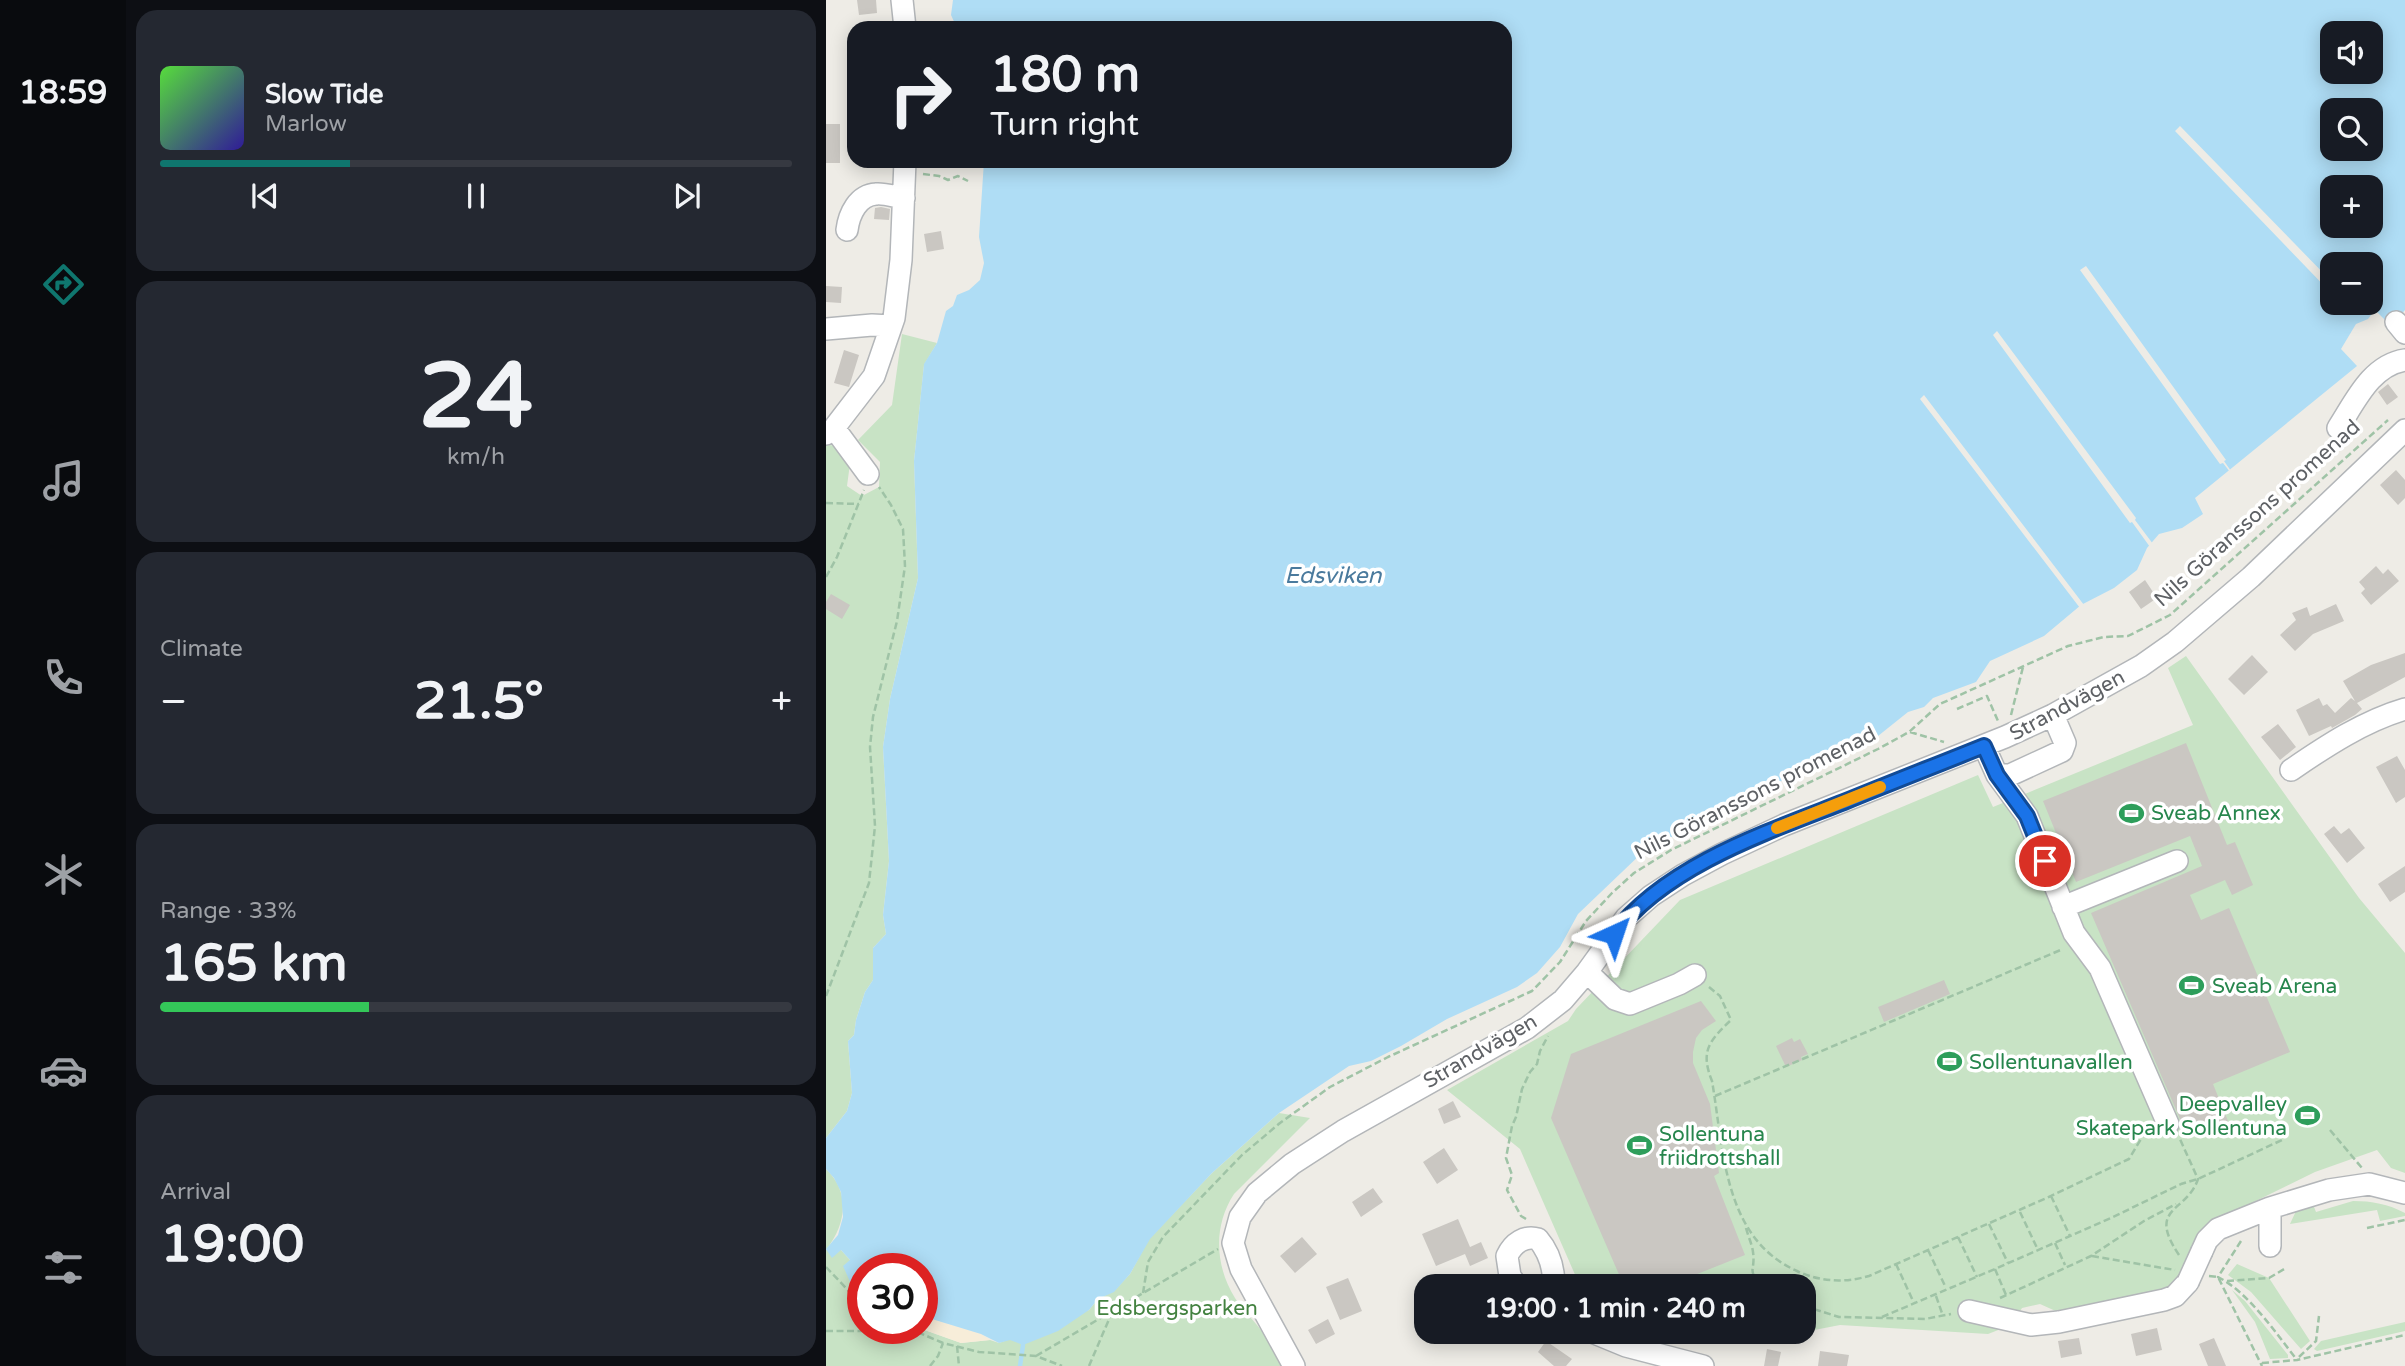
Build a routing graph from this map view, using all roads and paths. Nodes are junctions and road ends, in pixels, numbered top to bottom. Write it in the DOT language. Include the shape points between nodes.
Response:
graph roads {
  1 [pos="902,0"];
  2 [pos="904,21"];
  3 [pos="911,168"];
  4 [pos="914,168"];
  5 [pos="968,181"];
  6 [pos="904,198"];
  7 [pos="847,230"];
  8 [pos="891,326"];
  9 [pos="826,329"];
  10 [pos="2405,359"];
  11 [pos="2399,423"];
  12 [pos="2338,428"];
  13 [pos="830,431"];
  14 [pos="868,474"];
  15 [pos="826,503"];
  16 [pos="859,504"];
  17 [pos="826,577"];
  18 [pos="2023,667"];
  19 [pos="1956,709"];
  20 [pos="2405,709"];
  21 [pos="2053,715"];
  22 [pos="2010,721"];
  23 [pos="2001,727"];
  24 [pos="1909,732"];
  25 [pos="1954,745"];
  26 [pos="1984,746"];
  27 [pos="2291,770"];
  28 [pos="1997,775"];
  29 [pos="2176,861"];
  30 [pos="2063,907"];
  31 [pos="2081,942"];
  32 [pos="1587,972"];
  33 [pos="1695,975"];
  34 [pos="826,996"];
  35 [pos="1547,1031"];
  36 [pos="1715,1096"];
  37 [pos="2173,1130"];
  38 [pos="2330,1130"];
  39 [pos="2282,1140"];
  40 [pos="2364,1170"];
  41 [pos="2198,1179"];
  42 [pos="2405,1193"];
  43 [pos="2051,1196"];
  44 [pos="2182,1200"];
  45 [pos="2270,1208"];
  46 [pos="2019,1210"];
  47 [pos="1528,1220"];
  48 [pos="2405,1220"];
  49 [pos="1989,1224"];
  50 [pos="1745,1226"];
  51 [pos="2367,1228"];
  52 [pos="2070,1236"];
  53 [pos="1958,1237"];
  54 [pos="2242,1238"];
  55 [pos="2055,1243"];
  56 [pos="1222,1246"];
  57 [pos="2270,1246"];
  58 [pos="1928,1250"];
  59 [pos="2038,1250"];
  60 [pos="2008,1263"];
  61 [pos="1896,1264"];
  62 [pos="2066,1266"];
  63 [pos="826,1267"];
  64 [pos="2286,1268"];
  65 [pos="1995,1269"];
  66 [pos="2185,1272"];
  67 [pos="1510,1274"];
  68 [pos="1553,1274"];
  69 [pos="1753,1274"];
  70 [pos="1977,1277"];
  71 [pos="2227,1281"];
  72 [pos="847,1289"];
  73 [pos="1946,1289"];
  74 [pos="1143,1293"];
  75 [pos="1936,1294"];
  76 [pos="2007,1295"];
  77 [pos="1914,1303"];
  78 [pos="1113,1310"];
  79 [pos="1816,1310"];
  80 [pos="1969,1311"];
  81 [pos="1944,1316"];
  82 [pos="2319,1316"];
  83 [pos="1882,1317"];
  84 [pos="826,1331"];
  85 [pos="847,1331"];
  86 [pos="2405,1335"];
  87 [pos="938,1341"];
  88 [pos="943,1343"];
  89 [pos="1621,1344"];
  90 [pos="957,1346"];
  91 [pos="1037,1356"];
  92 [pos="2297,1360"];
  93 [pos="2262,1363"];
  94 [pos="930,1366"];
  95 [pos="959,1366"];
  96 [pos="1062,1366"];
  97 [pos="1089,1366"];
  98 [pos="1294,1366"];
  99 [pos="1703,1366"];
  1 -- 2 [label="street"];
  3 -- 6 [label="street"];
  4 -- 5 [label="path" via="948,180 958,176"];
  6 -- 7 [label="street" via="876,193 866,197 851,212"];
  6 -- 8 [label="street"];
  8 -- 9 [label="street"];
  8 -- 13 [label="street" via="874,376"];
  10 -- 12 [label="street" via="2391,362 2370,380"];
  11 -- 18 [label="path, Nils Göranssons promenad" via="2382,424 2170,615 2127,636 2068,646"];
  11 -- 21 [label="street, Strandvägen" via="2251,577 2175,642"];
  13 -- 14 [label="street"];
  14 -- 16 [label="path"];
  14 -- 34 [label="path" via="902,529 905,566 897,621 873,717 875,826 869,883"];
  15 -- 16 [label="path"];
  16 -- 17 [label="path"];
  18 -- 22 [label="path"];
  18 -- 24 [label="path, Nils Göranssons promenad" via="1940,704"];
  19 -- 23 [label="path" via="1987,696"];
  20 -- 27 [label="street" via="2359,729"];
  21 -- 26 [label="street, Strandvägen"];
  21 -- 28 [label="street" via="2065,743 2062,751 2010,775"];
  24 -- 25 [label="path"];
  24 -- 74 [label="path, Nils Göranssons promenad" via="1671,850 1634,873 1587,921 1560,962 1532,990 1330,1087 1280,1123 1242,1155 1163,1237 1148,1262"];
  26 -- 28 [label="street"];
  26 -- 32 [label="street, Strandvägen" via="1784,825 1683,875 1626,918"];
  28 -- 30 [label="street" via="2027,816"];
  29 -- 30 [label="street"];
  30 -- 31 [label="street"];
  31 -- 36 [label="path"];
  31 -- 37 [label="street" via="2100,968"];
  32 -- 33 [label="street" via="1615,999 1630,1004"];
  32 -- 98 [label="street, Strandvägen" via="1563,1000 1527,1028 1343,1131 1292,1164 1257,1194 1240,1217 1233,1243 1241,1269"];
  33 -- 36 [label="path" via="1720,996 1731,1020 1707,1050 1706,1065"];
  35 -- 47 [label="path" via="1537,1064 1522,1089 1506,1158 1512,1175 1507,1190"];
  36 -- 50 [label="path" via="1730,1188"];
  37 -- 41 [label="path"];
  37 -- 43 [label="path" via="2144,1134 2129,1158"];
  38 -- 40 [label="path"];
  39 -- 41 [label="path"];
  41 -- 44 [label="path"];
  41 -- 52 [label="path"];
  42 -- 45 [label="street" via="2370,1184 2351,1186"];
  43 -- 46 [label="path"];
  43 -- 52 [label="path"];
  44 -- 62 [label="path" via="2091,1256"];
  44 -- 66 [label="path" via="2172,1210 2166,1227"];
  45 -- 57 [label="street"];
  45 -- 66 [label="street, bridge" via="2218,1229"];
  46 -- 49 [label="path"];
  46 -- 59 [label="path"];
  48 -- 51 [label="path"];
  49 -- 53 [label="path"];
  49 -- 60 [label="path"];
  50 -- 61 [label="path" via="1783,1265 1811,1278 1850,1281"];
  50 -- 69 [label="path" via="1754,1254"];
  52 -- 55 [label="path"];
  53 -- 58 [label="path"];
  53 -- 70 [label="path"];
  54 -- 71 [label="path" via="2218,1277"];
  55 -- 59 [label="path"];
  55 -- 62 [label="path"];
  56 -- 74 [label="path"];
  58 -- 61 [label="path"];
  58 -- 73 [label="path"];
  59 -- 60 [label="path"];
  60 -- 65 [label="path"];
  61 -- 77 [label="path"];
  62 -- 76 [label="path"];
  63 -- 72 [label="path"];
  64 -- 71 [label="path" via="2269,1278"];
  65 -- 70 [label="path"];
  65 -- 76 [label="path"];
  66 -- 80 [label="street" via="2175,1296 2059,1322 2031,1325"];
  67 -- 68 [label="street" via="1507,1256 1530,1237 1538,1239 1548,1253"];
  70 -- 73 [label="path"];
  71 -- 92 [label="path"];
  73 -- 75 [label="path"];
  74 -- 78 [label="path"];
  75 -- 77 [label="path"];
  75 -- 81 [label="path"];
  76 -- 80 [label="path"];
  77 -- 83 [label="path"];
  78 -- 91 [label="path"];
  78 -- 97 [label="path"];
  79 -- 83 [label="path" via="1839,1317"];
  80 -- 81 [label="path"];
  81 -- 83 [label="path"];
  82 -- 92 [label="path" via="2316,1341"];
  84 -- 85 [label="path"];
  86 -- 92 [label="path"];
  87 -- 88 [label="path"];
  88 -- 90 [label="path"];
  88 -- 94 [label="path"];
  89 -- 99 [label="street"];
  90 -- 91 [label="path"];
  90 -- 95 [label="path"];
  91 -- 96 [label="path"];
  92 -- 93 [label="path"];
}
